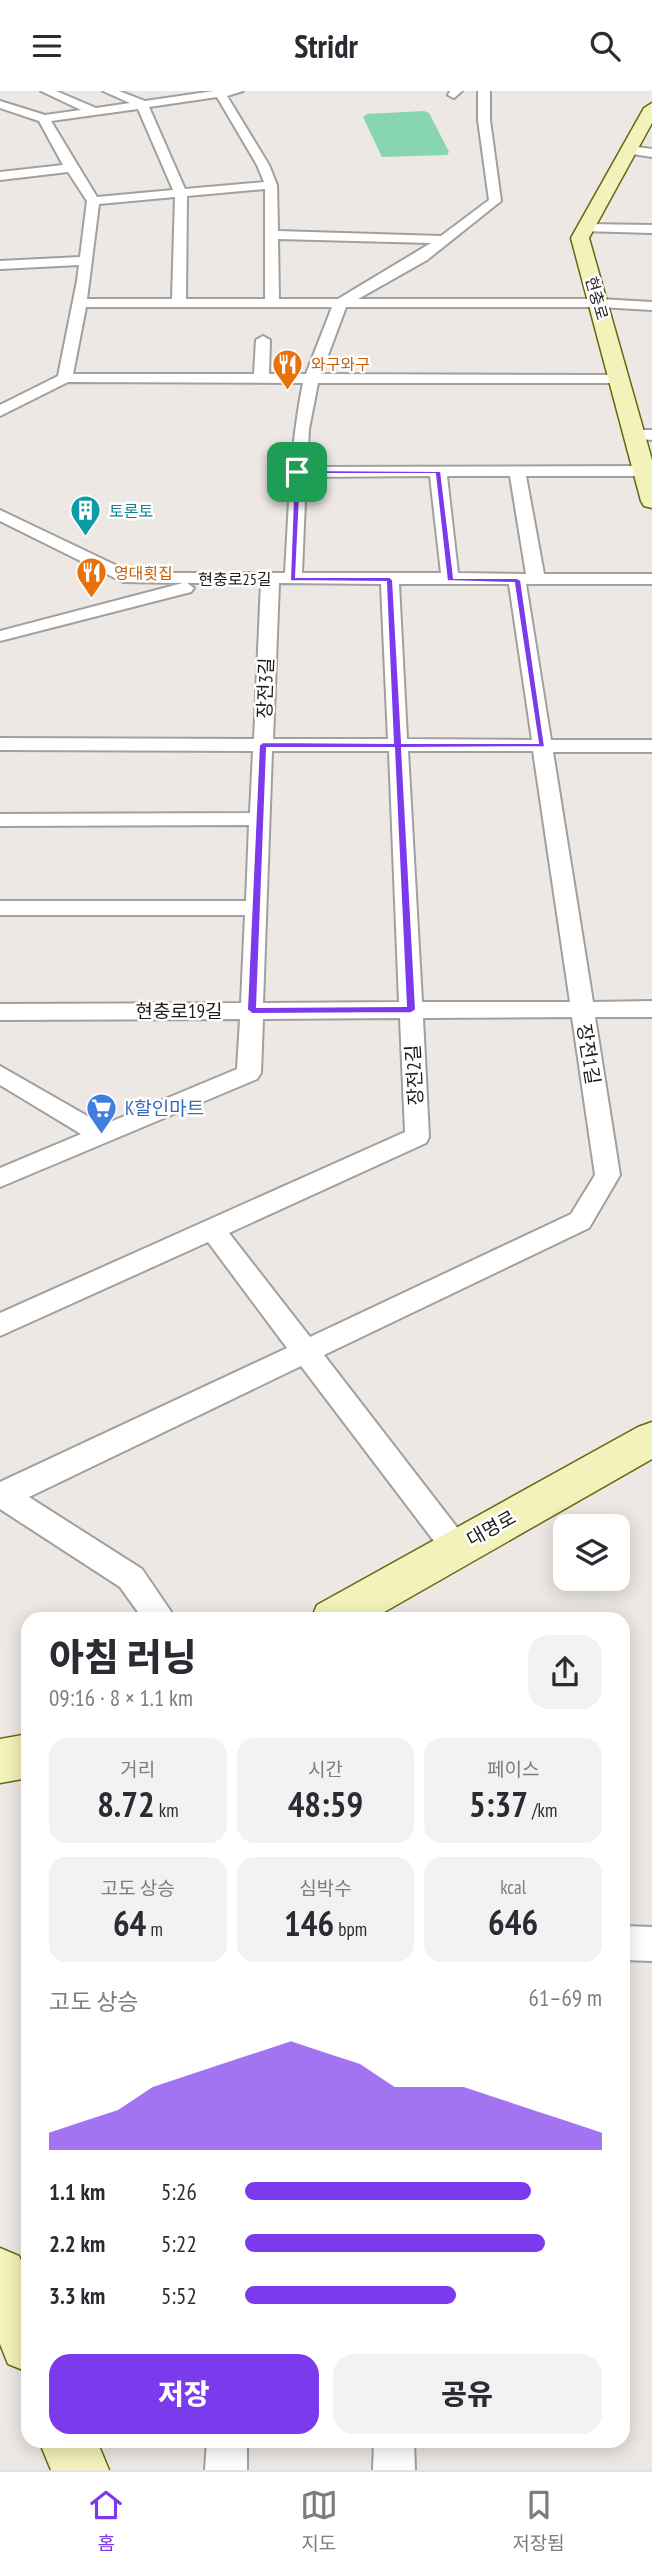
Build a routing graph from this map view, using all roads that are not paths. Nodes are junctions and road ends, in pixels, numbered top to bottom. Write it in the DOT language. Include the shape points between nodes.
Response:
graph roads {
  1 [pos="47,91"];
  2 [pos="109,91"];
  3 [pos="239,91"];
  4 [pos="484,91"];
  5 [pos="220,93"];
  6 [pos="0,104"];
  7 [pos="142,104"];
  8 [pos="652,109"];
  9 [pos="94,111"];
  10 [pos="44,119"];
  11 [pos="630,151"];
  12 [pos="652,153"];
  13 [pos="71,168"];
  14 [pos="0,176"];
  15 [pos="271,185"];
  16 [pos="181,193"];
  17 [pos="93,201"];
  18 [pos="586,228"];
  19 [pos="652,229"];
  20 [pos="271,235"];
  21 [pos="442,240"];
  22 [pos="85,261"];
  23 [pos="0,265"];
  24 [pos="179,302"];
  25 [pos="271,302"];
  26 [pos="80,303"];
  27 [pos="341,303"];
  28 [pos="599,303"];
  29 [pos="652,306"];
  30 [pos="263,340"];
  31 [pos="65,378"];
  32 [pos="261,379"];
  33 [pos="620,379"];
  34 [pos="311,380"];
  35 [pos="0,411"];
  36 [pos="643,435"];
  37 [pos="645,471"];
  38 [pos="297,472"];
  39 [pos="438,472"];
  40 [pos="517,472"];
  41 [pos="652,501"];
  42 [pos="0,515"];
  43 [pos="222,579"];
  44 [pos="270,579"];
  45 [pos="293,579"];
  46 [pos="652,579"];
  47 [pos="390,580"];
  48 [pos="450,580"];
  49 [pos="527,580"];
  50 [pos="0,636"];
  51 [pos="0,744"];
  52 [pos="263,745"];
  53 [pos="398,745"];
  54 [pos="542,746"];
  55 [pos="652,746"];
  56 [pos="260,819"];
  57 [pos="0,820"];
  58 [pos="0,908"];
  59 [pos="256,908"];
  60 [pos="582,1009"];
  61 [pos="652,1009"];
  62 [pos="252,1010"];
  63 [pos="411,1010"];
  64 [pos="0,1012"];
  65 [pos="0,1074"];
  66 [pos="102,1135"];
  67 [pos="0,1178"];
  68 [pos="212,1229"];
  69 [pos="0,1325"];
  70 [pos="306,1351"];
  71 [pos="652,1439"];
  72 [pos="1,1495"];
  73 [pos="456,1548"];
  74 [pos="156,1612"];
  75 [pos="344,1612"];
  76 [pos="21,1757"];
  77 [pos="0,1761"];
  78 [pos="630,1943"];
  79 [pos="652,1944"];
  80 [pos="0,2275"];
  81 [pos="21,2327"];
  82 [pos="71,2448"];
  83 [pos="227,2448"];
  84 [pos="394,2448"];
  85 [pos="80,2470"];
  86 [pos="226,2470"];
  87 [pos="394,2470"];
  1 -- 9 [label="street"];
  2 -- 7 [label="street"];
  3 -- 5 [label="street"];
  4 -- 21 [label="street" via="495,201"];
  5 -- 7 [label="street"];
  5 -- 15 [label="street"];
  6 -- 10 [label="street"];
  7 -- 9 [label="street"];
  7 -- 16 [label="street"];
  8 -- 11 [label="main road"];
  9 -- 10 [label="street"];
  10 -- 13 [label="street"];
  11 -- 12 [label="street"];
  11 -- 18 [label="main road"];
  13 -- 14 [label="street"];
  13 -- 17 [label="street"];
  15 -- 16 [label="street"];
  15 -- 20 [label="street"];
  16 -- 17 [label="street"];
  16 -- 24 [label="street"];
  17 -- 22 [label="street"];
  18 -- 19 [label="street"];
  18 -- 28 [label="main road, 현충로" via="580,238"];
  20 -- 21 [label="street"];
  20 -- 25 [label="street"];
  21 -- 27 [label="street" via="422,257"];
  22 -- 23 [label="street"];
  22 -- 26 [label="street"];
  24 -- 25 [label="street"];
  24 -- 26 [label="street"];
  25 -- 27 [label="street"];
  26 -- 31 [label="street"];
  27 -- 28 [label="street"];
  27 -- 34 [label="street"];
  28 -- 29 [label="street"];
  28 -- 33 [label="main road, 현충로"];
  30 -- 32 [label="street"];
  31 -- 32 [label="street"];
  31 -- 35 [label="street"];
  32 -- 34 [label="street"];
  33 -- 34 [label="street"];
  33 -- 36 [label="main road, 현충로"];
  34 -- 38 [label="street"];
  36 -- 37 [label="main road, 현충로"];
  37 -- 40 [label="street"];
  37 -- 41 [label="main road, 현충로"];
  38 -- 39 [label="street"];
  38 -- 45 [label="street"];
  39 -- 40 [label="street"];
  39 -- 48 [label="street"];
  40 -- 49 [label="street, 장전1길"];
  42 -- 43 [label="street, 현충로25길" via="129,578"];
  43 -- 44 [label="street, 현충로25길"];
  43 -- 50 [label="street"];
  44 -- 45 [label="street, 현충로25길"];
  44 -- 52 [label="street, 장전3길"];
  45 -- 47 [label="street, 현충로25길"];
  46 -- 49 [label="street, 현충로25길"];
  47 -- 48 [label="street, 현충로25길"];
  47 -- 53 [label="street, 장전2길"];
  48 -- 49 [label="street, 현충로25길"];
  49 -- 54 [label="street, 장전1길"];
  51 -- 52 [label="street"];
  52 -- 53 [label="street"];
  52 -- 56 [label="street, 장전3길"];
  53 -- 54 [label="street"];
  53 -- 63 [label="street, 장전2길"];
  54 -- 55 [label="street"];
  54 -- 60 [label="street, 장전1길"];
  56 -- 57 [label="street"];
  56 -- 59 [label="street, 장전3길"];
  58 -- 59 [label="street"];
  59 -- 62 [label="street, 장전3길"];
  60 -- 61 [label="street, 현충로19길"];
  60 -- 63 [label="street, 현충로19길"];
  60 -- 70 [label="street, 장전1길" via="608,1175 580,1221"];
  62 -- 63 [label="street, 현충로19길"];
  62 -- 64 [label="street, 현충로19길"];
  62 -- 66 [label="street, 장전3길" via="249,1073"];
  63 -- 68 [label="street, 장전2길" via="416,1137"];
  65 -- 66 [label="street"];
  66 -- 67 [label="street, 장전3길"];
  68 -- 69 [label="street, 장전2길"];
  68 -- 70 [label="street"];
  70 -- 72 [label="street, 장전1길"];
  70 -- 73 [label="street"];
  71 -- 73 [label="main road, 대명로"];
  72 -- 74 [label="street" via="131,1578"];
  73 -- 75 [label="main road, 대명로"];
  76 -- 77 [label="main road"];
  78 -- 79 [label="street"];
  80 -- 81 [label="main road"];
  82 -- 85 [label="main road"];
  83 -- 86 [label="street"];
  84 -- 87 [label="street"];
}
